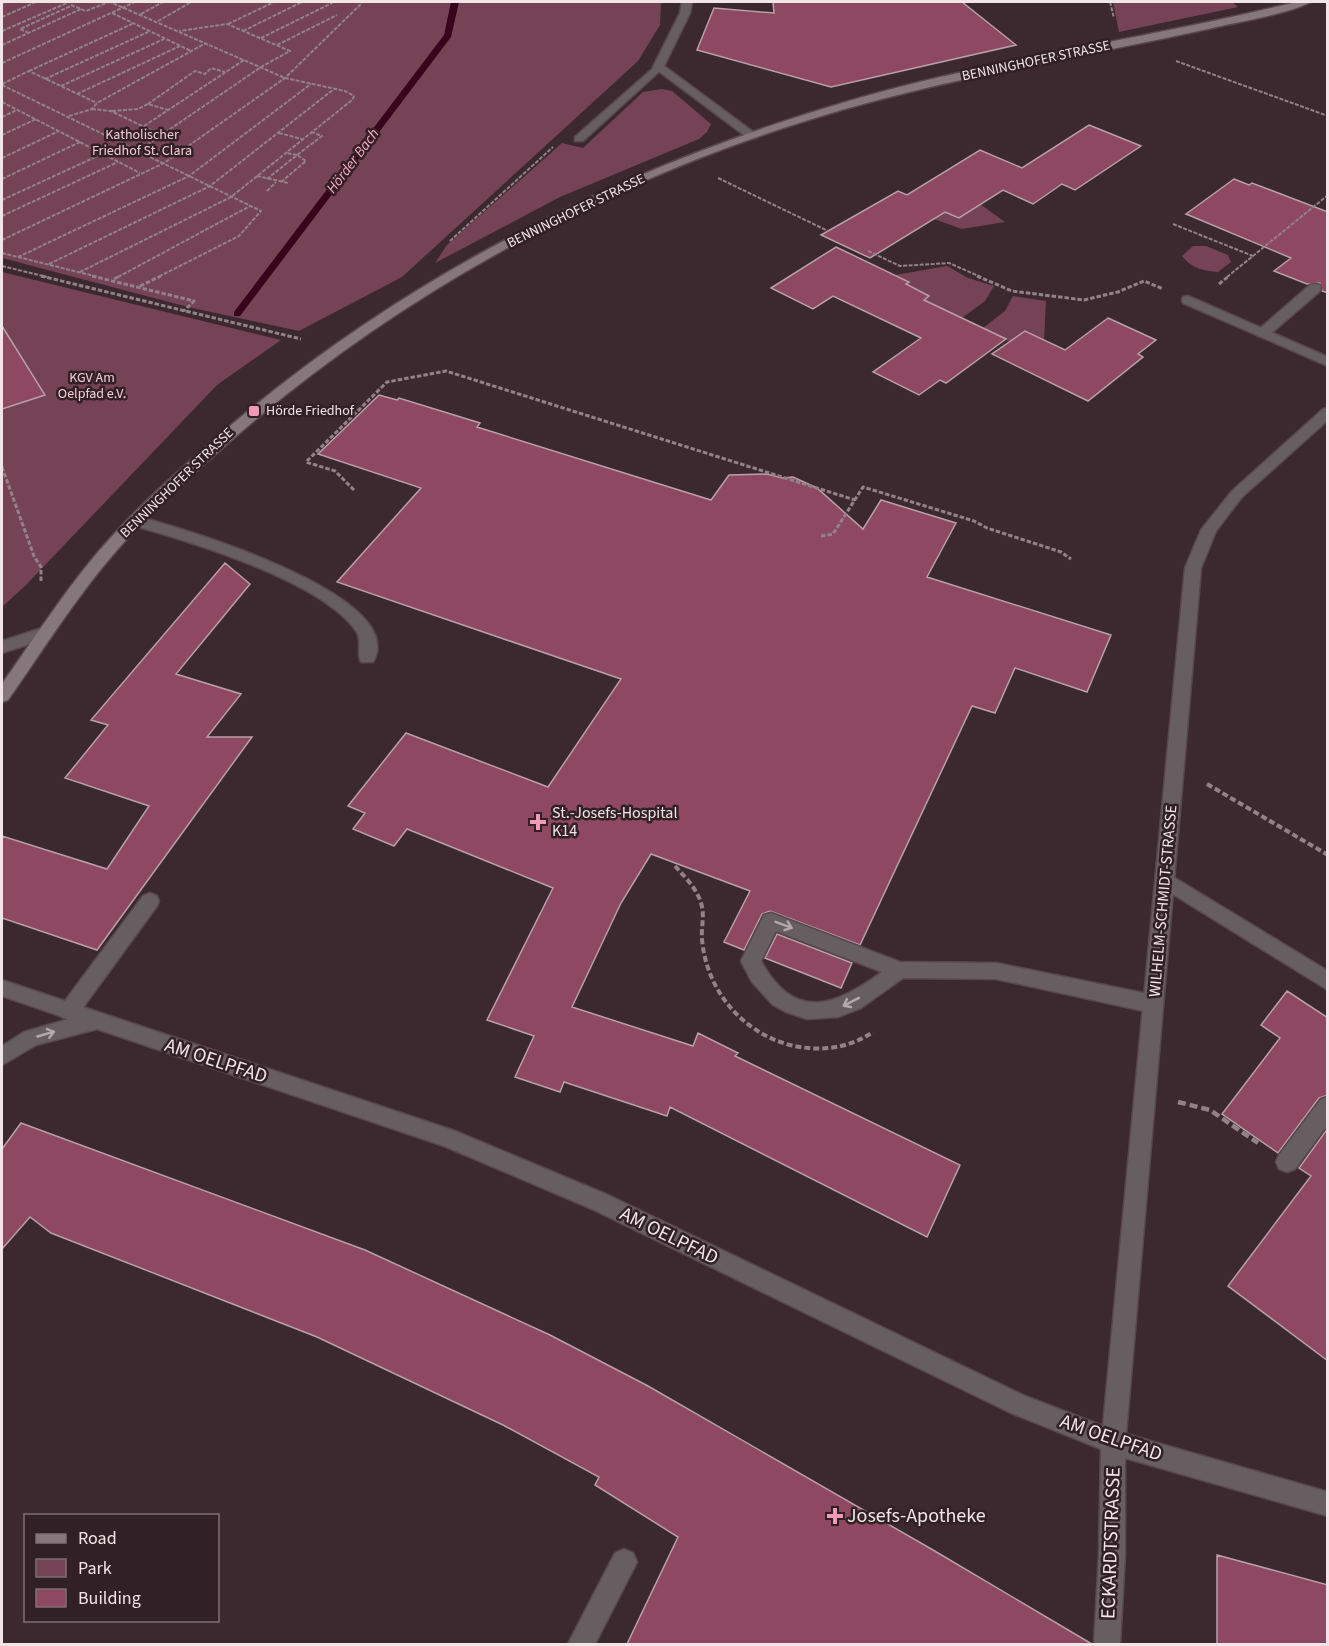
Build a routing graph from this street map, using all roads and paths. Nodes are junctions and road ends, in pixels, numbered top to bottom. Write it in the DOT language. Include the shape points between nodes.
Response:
graph roads {
  1 [pos="6,2"];
  2 [pos="36,2"];
  3 [pos="65,2"];
  4 [pos="112,2"];
  5 [pos="135,2"];
  6 [pos="163,2"];
  7 [pos="191,2"];
  8 [pos="274,2"];
  9 [pos="302,2"];
  10 [pos="334,2"];
  11 [pos="363,2"];
  12 [pos="687,2"];
  13 [pos="1306,2"];
  14 [pos="2,3"];
  15 [pos="73,5"];
  16 [pos="126,7"];
  17 [pos="81,9"];
  18 [pos="112,13"];
  19 [pos="141,14"];
  20 [pos="337,15"];
  21 [pos="2,17"];
  22 [pos="157,21"];
  23 [pos="132,24"];
  24 [pos="227,24"];
  25 [pos="2,31"];
  26 [pos="178,31"];
  27 [pos="243,31"];
  28 [pos="148,32"];
  29 [pos="29,33"];
  30 [pos="261,38"];
  31 [pos="164,39"];
  32 [pos="206,43"];
  33 [pos="2,45"];
  34 [pos="277,45"];
  35 [pos="180,46"];
  36 [pos="191,51"];
  37 [pos="1172,59"];
  38 [pos="244,60"];
  39 [pos="2,63"];
  40 [pos="261,67"];
  41 [pos="658,67"];
  42 [pos="29,71"];
  43 [pos="226,72"];
  44 [pos="285,78"];
  45 [pos="45,79"];
  46 [pos="2,84"];
  47 [pos="311,84"];
  48 [pos="61,86"];
  49 [pos="334,89"];
  50 [pos="77,94"];
  51 [pos="2,102"];
  52 [pos="98,103"];
  53 [pos="148,104"];
  54 [pos="92,109"];
  55 [pos="18,110"];
  56 [pos="168,110"];
  57 [pos="111,111"];
  58 [pos="68,116"];
  59 [pos="1328,116"];
  60 [pos="2,117"];
  61 [pos="36,119"];
  62 [pos="144,126"];
  63 [pos="59,131"];
  64 [pos="278,132"];
  65 [pos="311,132"];
  66 [pos="2,135"];
  67 [pos="163,136"];
  68 [pos="752,136"];
  69 [pos="302,139"];
  70 [pos="579,139"];
  71 [pos="80,142"];
  72 [pos="138,151"];
  73 [pos="285,152"];
  74 [pos="102,153"];
  75 [pos="297,155"];
  76 [pos="2,158"];
  77 [pos="118,162"];
  78 [pos="164,163"];
  79 [pos="141,174"];
  80 [pos="711,175"];
  81 [pos="189,176"];
  82 [pos="256,176"];
  83 [pos="2,179"];
  84 [pos="267,179"];
  85 [pos="279,182"];
  86 [pos="288,183"];
  87 [pos="210,186"];
  88 [pos="267,191"];
  89 [pos="1328,195"];
  90 [pos="231,197"];
  91 [pos="2,200"];
  92 [pos="250,206"];
  93 [pos="2,216"];
  94 [pos="1173,224"];
  95 [pos="828,231"];
  96 [pos="2,240"];
  97 [pos="445,245"];
  98 [pos="868,251"];
  99 [pos="2,253"];
  100 [pos="18,256"];
  101 [pos="1253,256"];
  102 [pos="49,264"];
  103 [pos="2,266"];
  104 [pos="80,272"];
  105 [pos="113,280"];
  106 [pos="140,286"];
  107 [pos="1315,288"];
  108 [pos="1192,302"];
  109 [pos="184,311"];
  110 [pos="1263,333"];
  111 [pos="338,348"];
  112 [pos="1328,362"];
  113 [pos="1328,412"];
  114 [pos="2,467"];
  115 [pos="354,490"];
  116 [pos="855,500"];
  117 [pos="136,521"];
  118 [pos="820,536"];
  119 [pos="1071,560"];
  120 [pos="41,581"];
  121 [pos="45,633"];
  122 [pos="2,647"];
  123 [pos="367,658"];
  124 [pos="2,696"];
  125 [pos="1175,765"];
  126 [pos="1328,855"];
  127 [pos="1165,880"];
  128 [pos="150,901"];
  129 [pos="900,970"];
  130 [pos="1328,982"];
  131 [pos="2,988"];
  132 [pos="1153,1004"];
  133 [pos="69,1011"];
  134 [pos="95,1021"];
  135 [pos="827,1049"];
  136 [pos="819,1050"];
  137 [pos="2,1056"];
  138 [pos="1145,1095"];
  139 [pos="1328,1106"];
  140 [pos="1243,1132"];
  141 [pos="1287,1162"];
  142 [pos="1113,1442"];
  143 [pos="1328,1504"];
  144 [pos="624,1562"];
  145 [pos="581,1644"];
  146 [pos="1107,1644"];
  1 -- 14 [label="path"];
  2 -- 21 [label="path"];
  3 -- 15 [label="path"];
  3 -- 25 [label="path"];
  4 -- 16 [label="path"];
  4 -- 17 [label="path" via="86,11"];
  5 -- 16 [label="path"];
  6 -- 19 [label="path"];
  7 -- 22 [label="path"];
  8 -- 24 [label="path"];
  9 -- 27 [label="path"];
  10 -- 30 [label="path"];
  11 -- 44 [label="path"];
  12 -- 41 [label="street"];
  13 -- 68 [label="main road, BENNINGHOFER STRASSE" via="932,83"];
  15 -- 17 [label="path"];
  15 -- 29 [label="path" via="20,29"];
  16 -- 18 [label="path"];
  16 -- 19 [label="path"];
  17 -- 29 [label="path"];
  18 -- 23 [label="path"];
  18 -- 39 [label="path"];
  19 -- 22 [label="path"];
  20 -- 34 [label="path"];
  22 -- 26 [label="path"];
  23 -- 28 [label="path"];
  23 -- 42 [label="path"];
  24 -- 26 [label="path"];
  24 -- 27 [label="path"];
  26 -- 32 [label="path"];
  27 -- 30 [label="path"];
  28 -- 31 [label="path"];
  28 -- 45 [label="path"];
  29 -- 33 [label="path"];
  30 -- 34 [label="path"];
  31 -- 35 [label="path"];
  31 -- 48 [label="path"];
  32 -- 36 [label="path"];
  32 -- 38 [label="path"];
  34 -- 40 [label="path" via="290,51"];
  35 -- 36 [label="path"];
  35 -- 50 [label="path"];
  36 -- 52 [label="path"];
  37 -- 59 [label="path"];
  38 -- 40 [label="path"];
  38 -- 43 [label="path"];
  40 -- 44 [label="path"];
  40 -- 67 [label="path"];
  41 -- 68 [label="street"];
  41 -- 70 [label="street"];
  42 -- 45 [label="path"];
  42 -- 46 [label="path"];
  43 -- 53 [label="path" via="211,68 205,74 195,71"];
  43 -- 56 [label="path"];
  44 -- 47 [label="path"];
  44 -- 78 [label="path"];
  45 -- 48 [label="path"];
  46 -- 58 [label="path"];
  47 -- 49 [label="path"];
  47 -- 81 [label="path"];
  48 -- 50 [label="path"];
  49 -- 64 [label="path"];
  49 -- 65 [label="path" via="354,96"];
  50 -- 52 [label="path"];
  51 -- 55 [label="path"];
  52 -- 54 [label="path"];
  53 -- 56 [label="path"];
  53 -- 57 [label="path" via="138,109"];
  54 -- 57 [label="path"];
  54 -- 58 [label="path"];
  55 -- 60 [label="path"];
  55 -- 61 [label="path"];
  56 -- 62 [label="path"];
  57 -- 62 [label="path"];
  58 -- 72 [label="path"];
  61 -- 63 [label="path"];
  61 -- 66 [label="path"];
  62 -- 67 [label="path"];
  63 -- 71 [label="path"];
  63 -- 76 [label="path"];
  64 -- 69 [label="path"];
  64 -- 87 [label="path"];
  65 -- 69 [label="path"];
  65 -- 75 [label="path" via="322,136"];
  67 -- 72 [label="path"];
  68 -- 111 [label="main road, BENNINGHOFER STRASSE" via="647,176 516,239 396,308"];
  69 -- 73 [label="path"];
  70 -- 97 [label="path" via="558,142"];
  71 -- 74 [label="path"];
  71 -- 83 [label="path"];
  72 -- 78 [label="path"];
  73 -- 75 [label="path"];
  73 -- 82 [label="path"];
  74 -- 77 [label="path"];
  74 -- 91 [label="path"];
  75 -- 84 [label="path"];
  75 -- 85 [label="path" via="306,161"];
  77 -- 79 [label="path"];
  77 -- 93 [label="path"];
  78 -- 79 [label="path"];
  78 -- 81 [label="path"];
  79 -- 96 [label="path"];
  80 -- 95 [label="path"];
  81 -- 87 [label="path"];
  81 -- 100 [label="path"];
  82 -- 84 [label="path"];
  82 -- 90 [label="path"];
  84 -- 85 [label="path"];
  85 -- 86 [label="path"];
  85 -- 88 [label="path"];
  87 -- 90 [label="path"];
  87 -- 102 [label="path"];
  89 -- 101 [label="path"];
  90 -- 92 [label="path"];
  90 -- 104 [label="path"];
  92 -- 105 [label="path"];
  92 -- 106 [label="path" via="261,211 239,236"];
  94 -- 101 [label="path"];
  98 -- 108 [label="path" via="900,266 949,263 1012,291 1084,300 1144,281"];
  99 -- 100 [label="path"];
  100 -- 102 [label="path"];
  101 -- 108 [label="path"];
  102 -- 104 [label="path"];
  103 -- 109 [label="path"];
  104 -- 105 [label="path"];
  105 -- 106 [label="path"];
  106 -- 109 [label="path" via="194,301"];
  107 -- 110 [label="street"];
  108 -- 110 [label="street"];
  109 -- 111 [label="path"];
  110 -- 112 [label="street"];
  111 -- 117 [label="main road, BENNINGHOFER STRASSE" via="227,435"];
  113 -- 125 [label="street, WILHELM-SCHMIDT-STRASSE" via="1237,494 1209,530 1193,568"];
  114 -- 120 [label="path" via="41,567"];
  115 -- 116 [label="path" via="335,471 306,462 387,382 446,371"];
  116 -- 118 [label="path" via="833,534"];
  116 -- 119 [label="path" via="863,487 974,520 987,528 1061,552"];
  117 -- 121 [label="main road, BENNINGHOFER STRASSE" via="111,546"];
  117 -- 123 [label="street" via="251,560 322,593 350,613 365,631"];
  121 -- 122 [label="street"];
  121 -- 124 [label="main road, BENNINGHOFER STRASSE"];
  125 -- 126 [label="path"];
  125 -- 127 [label="street, WILHELM-SCHMIDT-STRASSE"];
  127 -- 130 [label="street"];
  127 -- 132 [label="street, WILHELM-SCHMIDT-STRASSE"];
  128 -- 133 [label="street"];
  129 -- 129 [label="street, one-way" via="855,1002 830,1012 801,1010 777,998 760,980 751,961 771,921"];
  129 -- 132 [label="street" via="996,971"];
  131 -- 133 [label="street, AM OELPFAD"];
  132 -- 138 [label="street, WILHELM-SCHMIDT-STRASSE"];
  133 -- 134 [label="street, AM OELPFAD"];
  137 -- 134 [label="street, one-way" via="31,1038"];
  134 -- 142 [label="street, AM OELPFAD" via="448,1138 600,1202 991,1392"];
  135 -- 136 [label="path"];
  138 -- 140 [label="path" via="1209,1110"];
  138 -- 142 [label="street, WILHELM-SCHMIDT-STRASSE"];
  139 -- 141 [label="street"];
  142 -- 143 [label="street, AM OELPFAD"];
  142 -- 146 [label="street, ECKARDTSTRASSE"];
  144 -- 145 [label="street"];
}
